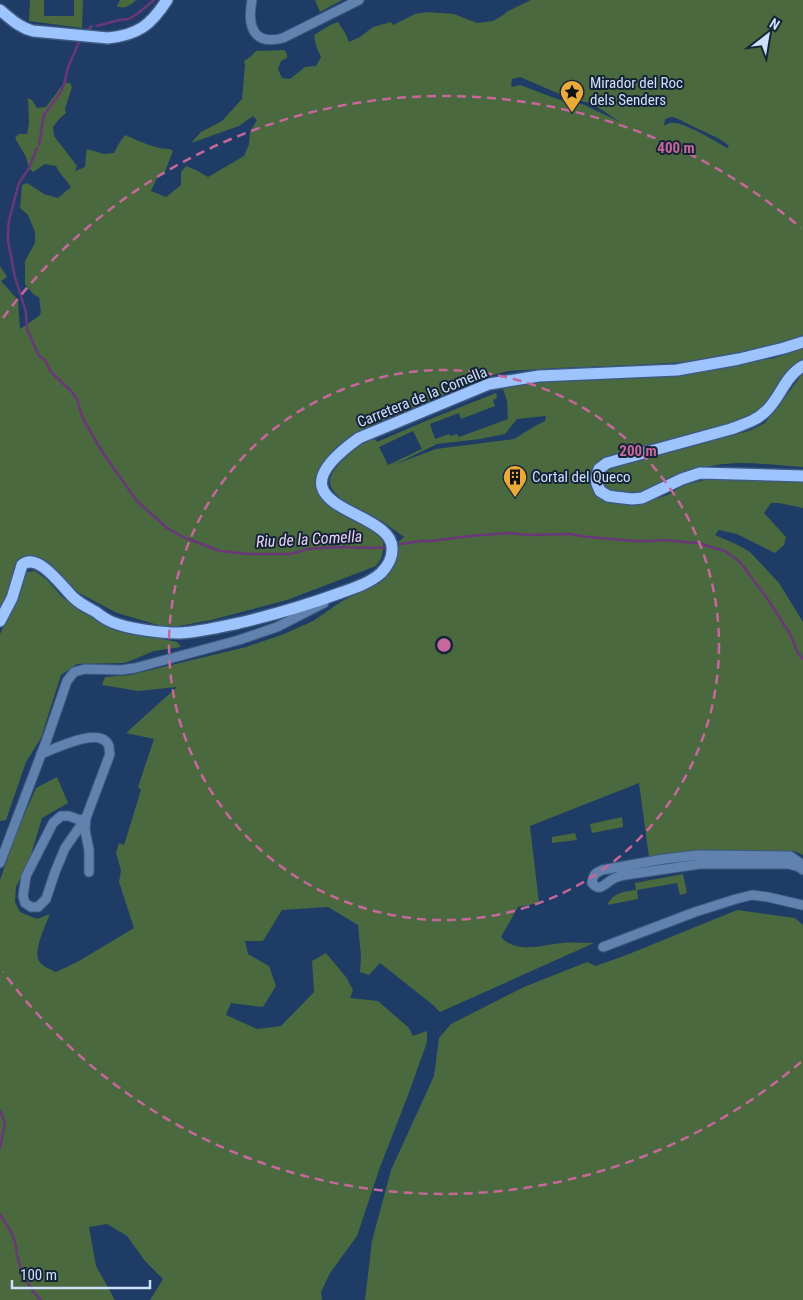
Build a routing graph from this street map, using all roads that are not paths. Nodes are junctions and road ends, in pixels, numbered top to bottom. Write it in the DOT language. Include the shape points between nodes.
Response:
graph roads {
  1 [pos="167,0"];
  2 [pos="252,0"];
  3 [pos="359,0"];
  4 [pos="0,10"];
  5 [pos="803,342"];
  6 [pos="803,366"];
  7 [pos="803,476"];
  8 [pos="328,598"];
  9 [pos="0,620"];
  10 [pos="41,754"];
  11 [pos="86,818"];
  12 [pos="0,863"];
  13 [pos="803,865"];
  14 [pos="803,870"];
  15 [pos="89,872"];
  16 [pos="803,905"];
  17 [pos="602,947"];
  1 -- 4 [label="main road" via="147,25 125,36 108,38 33,31"];
  2 -- 3 [label="street" via="250,13 254,32 262,39 274,41"];
  5 -- 8 [label="main road, Carretera de la Comella" via="739,359 677,370 539,376 490,384 359,438 330,463 323,476 323,488 334,501 385,533 392,552 387,566 373,579"];
  6 -- 7 [label="main road" via="794,371 767,410 754,420 607,463 599,469 596,478 600,491 608,496 632,499 642,498 700,473"];
  8 -- 9 [label="main road, Carretera de la Comella" via="215,628 179,633 134,628 112,622 82,604 43,567 32,561 22,565 12,598"];
  8 -- 10 [label="street" via="277,627 238,640 135,668 84,668 74,672 67,681"];
  10 -- 11 [label="street" via="82,738 96,737 108,745 110,754"];
  10 -- 12 [label="street"];
  11 -- 11 [label="street" via="65,848 46,899 38,907 31,907 22,896 26,876 52,823 61,816"];
  11 -- 15 [label="street"];
  13 -- 14 [label="street" via="790,856 698,855 602,870 596,872 592,882 599,887 625,875 700,864 788,864"];
  16 -- 17 [label="street" via="752,895 695,912"];
}
